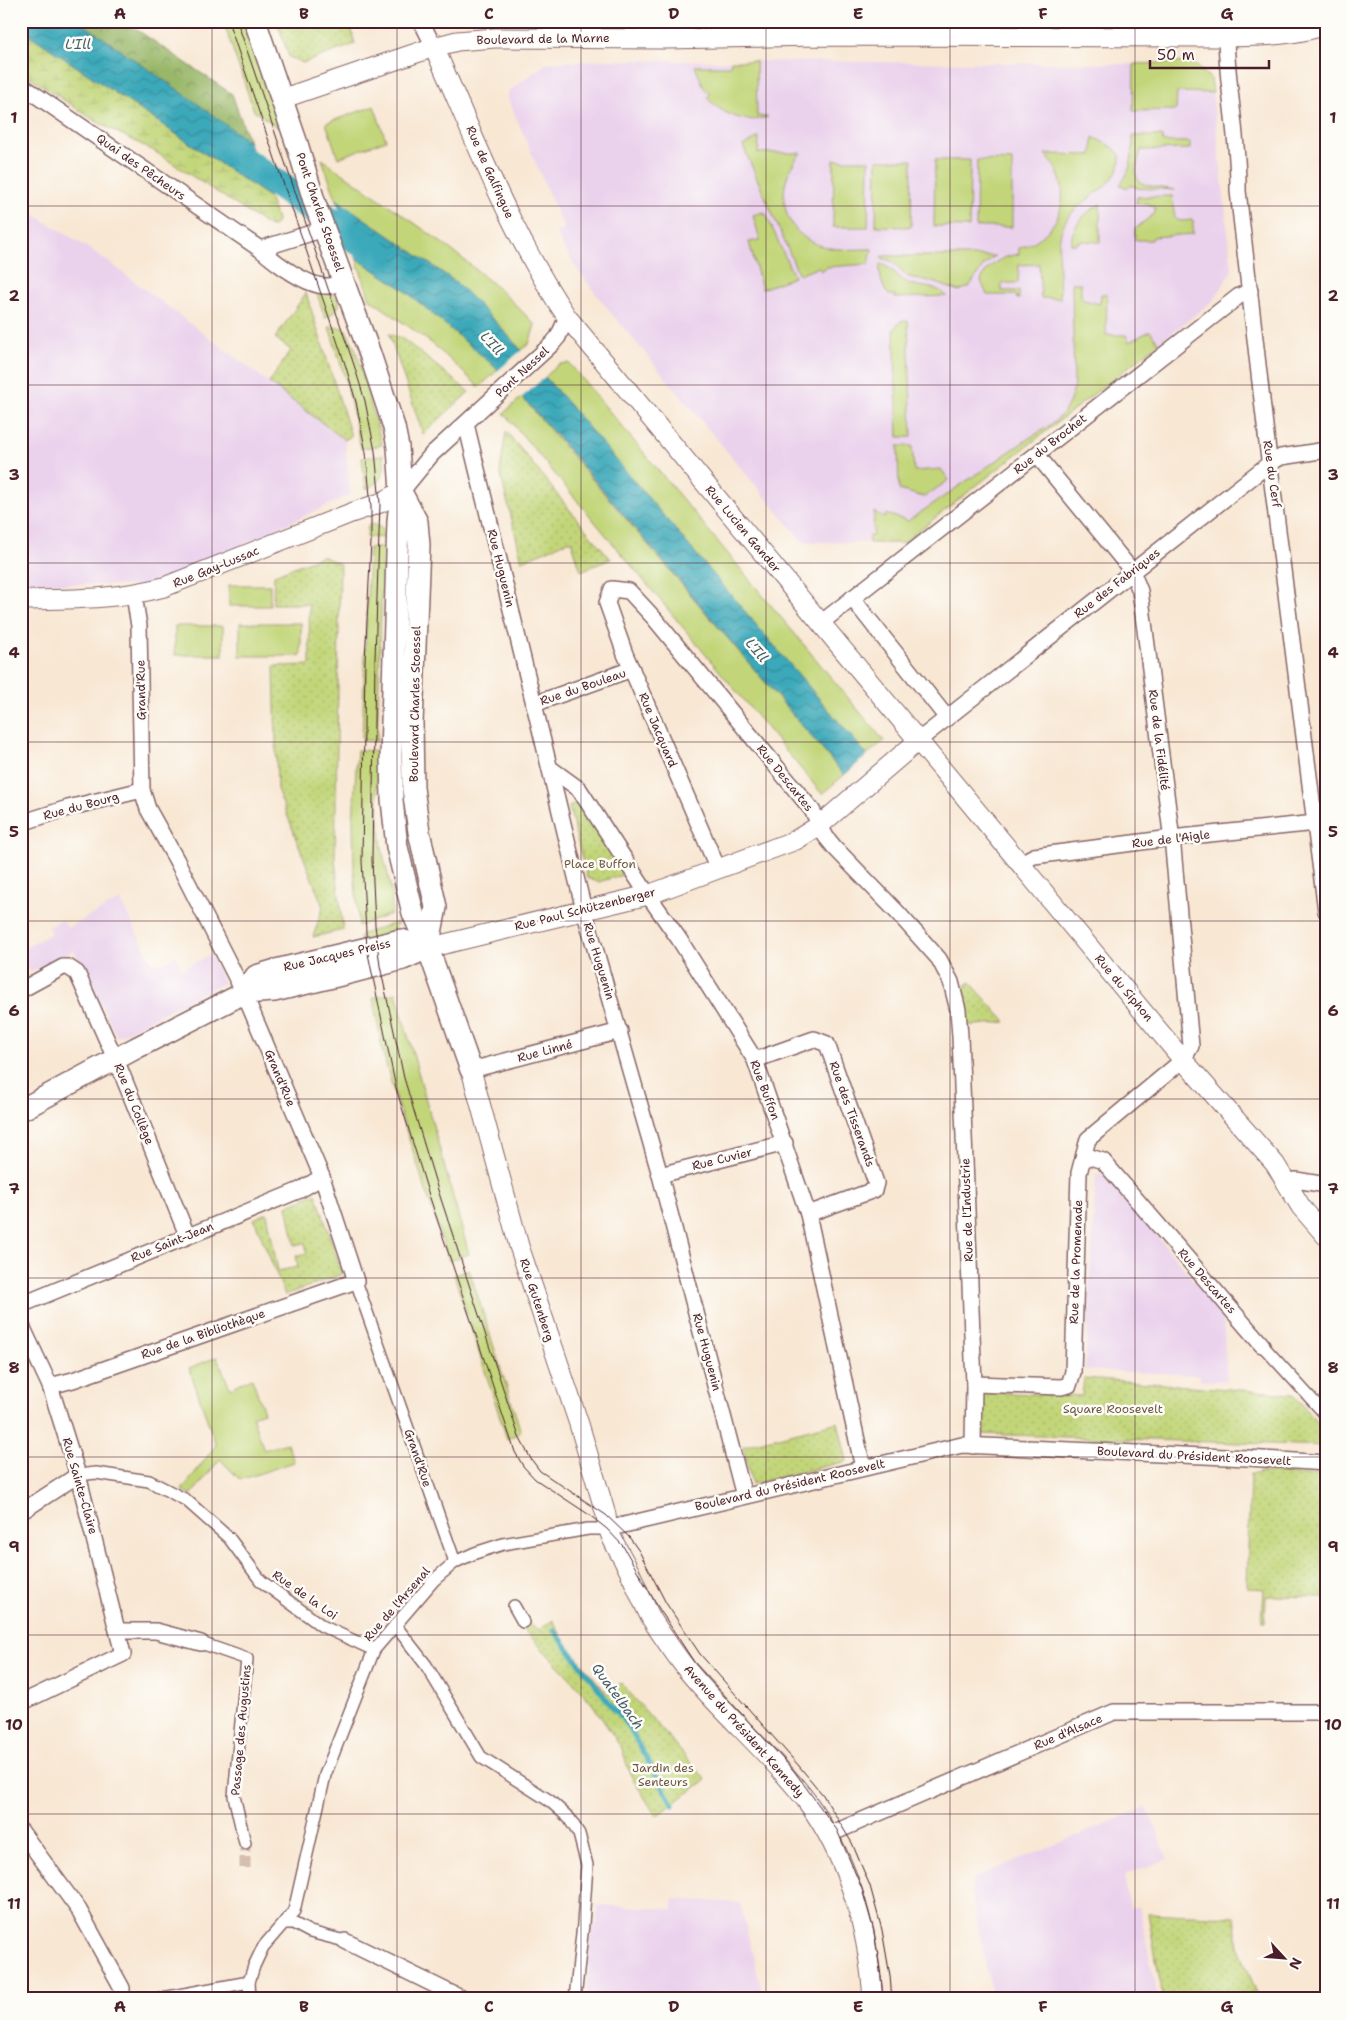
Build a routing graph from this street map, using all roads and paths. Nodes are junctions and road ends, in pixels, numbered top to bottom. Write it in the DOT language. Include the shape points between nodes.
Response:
graph roads {
  1 [pos="255,21"];
  2 [pos="421,21"];
  3 [pos="1324,24"];
  4 [pos="816,28"];
  5 [pos="594,30"];
  6 [pos="1226,37"];
  7 [pos="434,47"];
  8 [pos="21,85"];
  9 [pos="281,99"];
  10 [pos="324,229"];
  11 [pos="260,249"];
  12 [pos="344,281"];
  13 [pos="1250,291"];
  14 [pos="567,317"];
  15 [pos="466,424"];
  16 [pos="1326,450"];
  17 [pos="1036,455"];
  18 [pos="1270,463"];
  19 [pos="401,492"];
  20 [pos="1132,572"];
  21 [pos="612,589"];
  22 [pos="134,595"];
  23 [pos="852,598"];
  24 [pos="21,600"];
  25 [pos="822,622"];
  26 [pos="632,670"];
  27 [pos="534,704"];
  28 [pos="947,718"];
  29 [pos="919,740"];
  30 [pos="550,768"];
  31 [pos="142,790"];
  32 [pos="1321,822"];
  33 [pos="21,823"];
  34 [pos="820,825"];
  35 [pos="1171,838"];
  36 [pos="1020,864"];
  37 [pos="718,869"];
  38 [pos="648,895"];
  39 [pos="584,910"];
  40 [pos="1326,911"];
  41 [pos="428,948"];
  42 [pos="21,990"];
  43 [pos="244,993"];
  44 [pos="620,1031"];
  45 [pos="960,1036"];
  46 [pos="116,1059"];
  47 [pos="755,1060"];
  48 [pos="1183,1060"];
  49 [pos="471,1070"];
  50 [pos="21,1110"];
  51 [pos="785,1143"];
  52 [pos="1084,1155"];
  53 [pos="660,1175"];
  54 [pos="322,1177"];
  55 [pos="1284,1181"];
  56 [pos="1326,1185"];
  57 [pos="808,1214"];
  58 [pos="187,1236"];
  59 [pos="1326,1236"];
  60 [pos="356,1281"];
  61 [pos="21,1305"];
  62 [pos="21,1324"];
  63 [pos="1262,1345"];
  64 [pos="974,1384"];
  65 [pos="50,1386"];
  66 [pos="1326,1415"];
  67 [pos="973,1446"];
  68 [pos="1326,1463"];
  69 [pos="862,1468"];
  70 [pos="78,1475"];
  71 [pos="744,1496"];
  72 [pos="21,1512"];
  73 [pos="607,1529"];
  74 [pos="455,1562"];
  75 [pos="514,1606"];
  76 [pos="523,1622"];
  77 [pos="396,1625"];
  78 [pos="119,1631"];
  79 [pos="201,1643"];
  80 [pos="374,1650"];
  81 [pos="21,1703"];
  82 [pos="1326,1712"];
  83 [pos="21,1831"];
  84 [pos="828,1835"];
  85 [pos="245,1843"];
  86 [pos="284,1923"];
  87 [pos="345,1941"];
  88 [pos="249,1982"];
  89 [pos="122,1999"];
  90 [pos="158,1999"];
  91 [pos="250,1999"];
  92 [pos="463,1999"];
  93 [pos="575,1999"];
  94 [pos="873,1999"];
  1 -- 9 [label="main road"];
  2 -- 7 [label="street, Rue de Galfingue"];
  3 -- 6 [label="street, Boulevard de la Marne" via="1302,33"];
  4 -- 5 [label="street, Boulevard de la Marne"];
  4 -- 6 [label="street, Boulevard de la Marne"];
  5 -- 7 [label="street, Boulevard de la Marne" via="457,42"];
  6 -- 13 [label="street, Rue du Cerf" via="1239,167 1238,191"];
  7 -- 9 [label="street, Boulevard de la Marne"];
  7 -- 14 [label="street, Rue de Galfingue" via="522,243"];
  8 -- 11 [label="street, Quai des Pêcheurs"];
  9 -- 10 [label="main road, Pont Charles Stoessel"];
  10 -- 11 [label="street"];
  10 -- 12 [label="main road, Pont Charles Stoessel"];
  11 -- 12 [label="street, Quai des Pêcheurs" via="285,270 318,284 328,286"];
  12 -- 19 [label="main road, Boulevard Charles Stoessel" via="394,427"];
  13 -- 17 [label="street, Rue du Brochet" via="1238,296"];
  13 -- 18 [label="street, Rue du Cerf"];
  14 -- 15 [label="street, Pont Nessel" via="552,344"];
  14 -- 25 [label="street, Rue Lucien Gander"];
  15 -- 19 [label="street, Pont Nessel" via="432,454"];
  15 -- 27 [label="street, Rue Huguenin"];
  16 -- 18 [label="street, Rue des Fabriques" via="1281,457"];
  17 -- 20 [label="street, Rue de la Fidélité"];
  17 -- 23 [label="street, Rue du Brochet"];
  18 -- 20 [label="street, Rue des Fabriques"];
  18 -- 32 [label="street, Rue du Cerf"];
  19 -- 22 [label="street, Rue Gay-Lussac" via="371,507 164,587"];
  19 -- 41 [label="main road, Boulevard Charles Stoessel" via="417,522 419,545 412,723 413,788 436,907"];
  20 -- 28 [label="street, Rue des Fabriques"];
  20 -- 35 [label="street, Rue de la Fidélité" via="1140,591"];
  21 -- 26 [label="street, Rue Jacquard" via="607,603"];
  21 -- 34 [label="street, Rue Descartes" via="629,591 654,618 812,810"];
  22 -- 24 [label="street, Rue Gay-Lussac"];
  22 -- 31 [label="street, Grand'Rue" via="139,626"];
  23 -- 25 [label="street, Rue du Brochet"];
  23 -- 28 [label="street"];
  25 -- 29 [label="street, Rue Lucien Gander"];
  26 -- 27 [label="street, Rue du Bouleau"];
  26 -- 37 [label="street, Rue Jacquard"];
  27 -- 30 [label="street, Rue Huguenin"];
  28 -- 29 [label="street, Rue des Fabriques"];
  29 -- 34 [label="street, Rue Paul Schützenberger"];
  29 -- 36 [label="street, Rue du Siphon"];
  30 -- 38 [label="street, Rue Buffon" via="579,789"];
  30 -- 39 [label="street, Rue Huguenin"];
  31 -- 33 [label="street, Rue du Bourg"];
  31 -- 43 [label="street, Grand'Rue" via="148,809"];
  32 -- 35 [label="street, Rue de l'Aigle"];
  32 -- 40 [label="street, Rue du Cerf"];
  34 -- 37 [label="street, Rue Paul Schützenberger" via="796,840"];
  34 -- 45 [label="street, Rue Descartes" via="834,848 939,959 958,1010"];
  35 -- 36 [label="street, Rue de l'Aigle" via="1034,856"];
  35 -- 48 [label="street, Rue de la Fidélité" via="1190,1046"];
  36 -- 48 [label="street, Rue du Siphon"];
  37 -- 38 [label="street, Rue Paul Schützenberger"];
  38 -- 39 [label="street, Rue Paul Schützenberger"];
  38 -- 47 [label="street, Rue Buffon"];
  39 -- 41 [label="street, Rue Paul Schützenberger"];
  39 -- 44 [label="street, Rue Huguenin"];
  41 -- 43 [label="main road, Rue Jacques Preiss" via="401,940 276,970 256,976"];
  41 -- 49 [label="main road"];
  42 -- 46 [label="street, Rue du Collège" via="62,967 77,973"];
  43 -- 46 [label="main road, Rue Jacques Preiss"];
  43 -- 54 [label="street, Grand'Rue"];
  44 -- 49 [label="street, Rue Linné"];
  44 -- 53 [label="street, Rue Huguenin"];
  45 -- 64 [label="street, Rue de l'Industrie"];
  46 -- 50 [label="main road, Rue Jacques Preiss"];
  46 -- 58 [label="street, Rue du Collège"];
  47 -- 51 [label="street, Rue Buffon"];
  47 -- 57 [label="street, Rue des Tisserands" via="814,1039 827,1044 876,1182 874,1190"];
  48 -- 52 [label="street, Rue de la Promenade" via="1102,1125 1088,1139"];
  48 -- 55 [label="street, Rue du Siphon" via="1275,1164"];
  49 -- 73 [label="street, Rue Gutenberg" via="519,1246 579,1424 606,1515"];
  51 -- 53 [label="street, Rue Cuvier"];
  51 -- 57 [label="street, Rue Buffon"];
  52 -- 63 [label="street, Rue Descartes" via="1103,1161"];
  52 -- 64 [label="street, Rue de la Promenade" via="1079,1174 1073,1372 1069,1385"];
  53 -- 71 [label="street, Rue Huguenin"];
  54 -- 58 [label="street, Rue Saint-Jean" via="300,1190"];
  54 -- 60 [label="street, Grand'Rue"];
  55 -- 56 [label="street"];
  55 -- 59 [label="street, Rue du Siphon"];
  57 -- 69 [label="street, Rue Buffon"];
  58 -- 61 [label="street, Rue Saint-Jean"];
  60 -- 65 [label="street, Rue de la Bibliothèque"];
  60 -- 74 [label="street, Grand'Rue"];
  62 -- 65 [label="street, Rue Sainte-Claire"];
  63 -- 66 [label="street, Rue Descartes"];
  64 -- 67 [label="street"];
  65 -- 70 [label="street, Rue Sainte-Claire"];
  67 -- 68 [label="street, Boulevard du Président Roosevelt"];
  67 -- 69 [label="street, Boulevard du Président Roosevelt"];
  69 -- 71 [label="street, Boulevard du Président Roosevelt"];
  70 -- 72 [label="street"];
  70 -- 78 [label="street, Rue Sainte-Claire"];
  70 -- 80 [label="street, Rue de la Loi" via="96,1473 149,1481 186,1500 229,1538 261,1581 322,1626"];
  71 -- 73 [label="street, Boulevard du Président Roosevelt"];
  73 -- 74 [label="street, Rue de l'Arsenal" via="588,1529 503,1544 474,1552"];
  73 -- 84 [label="street, Avenue du Président Kennedy" via="651,1618 689,1671 786,1776"];
  74 -- 77 [label="street, Rue de l'Arsenal" via="434,1580"];
  75 -- 76 [label="street"];
  77 -- 80 [label="street, Rue de l'Arsenal"];
  77 -- 93 [label="street" via="426,1664 481,1757 550,1801 569,1818 579,1834 586,1872"];
  78 -- 79 [label="street, Passage des Augustins" via="156,1631"];
  78 -- 81 [label="street, Rue Sainte-Claire" via="124,1654"];
  79 -- 85 [label="street, Passage des Augustins" via="247,1659 234,1796"];
  80 -- 86 [label="street, Rue de l'Arsenal" via="325,1776 297,1904"];
  82 -- 84 [label="street, Rue d'Alsace" via="1114,1712"];
  83 -- 89 [label="street" via="79,1910 122,1988"];
  84 -- 94 [label="street, Avenue du Président Kennedy" via="853,1892 865,1935"];
  86 -- 87 [label="street" via="293,1923 310,1932"];
  86 -- 88 [label="street" via="264,1947"];
  87 -- 92 [label="street"];
  88 -- 90 [label="street"];
  88 -- 91 [label="street"];
}
